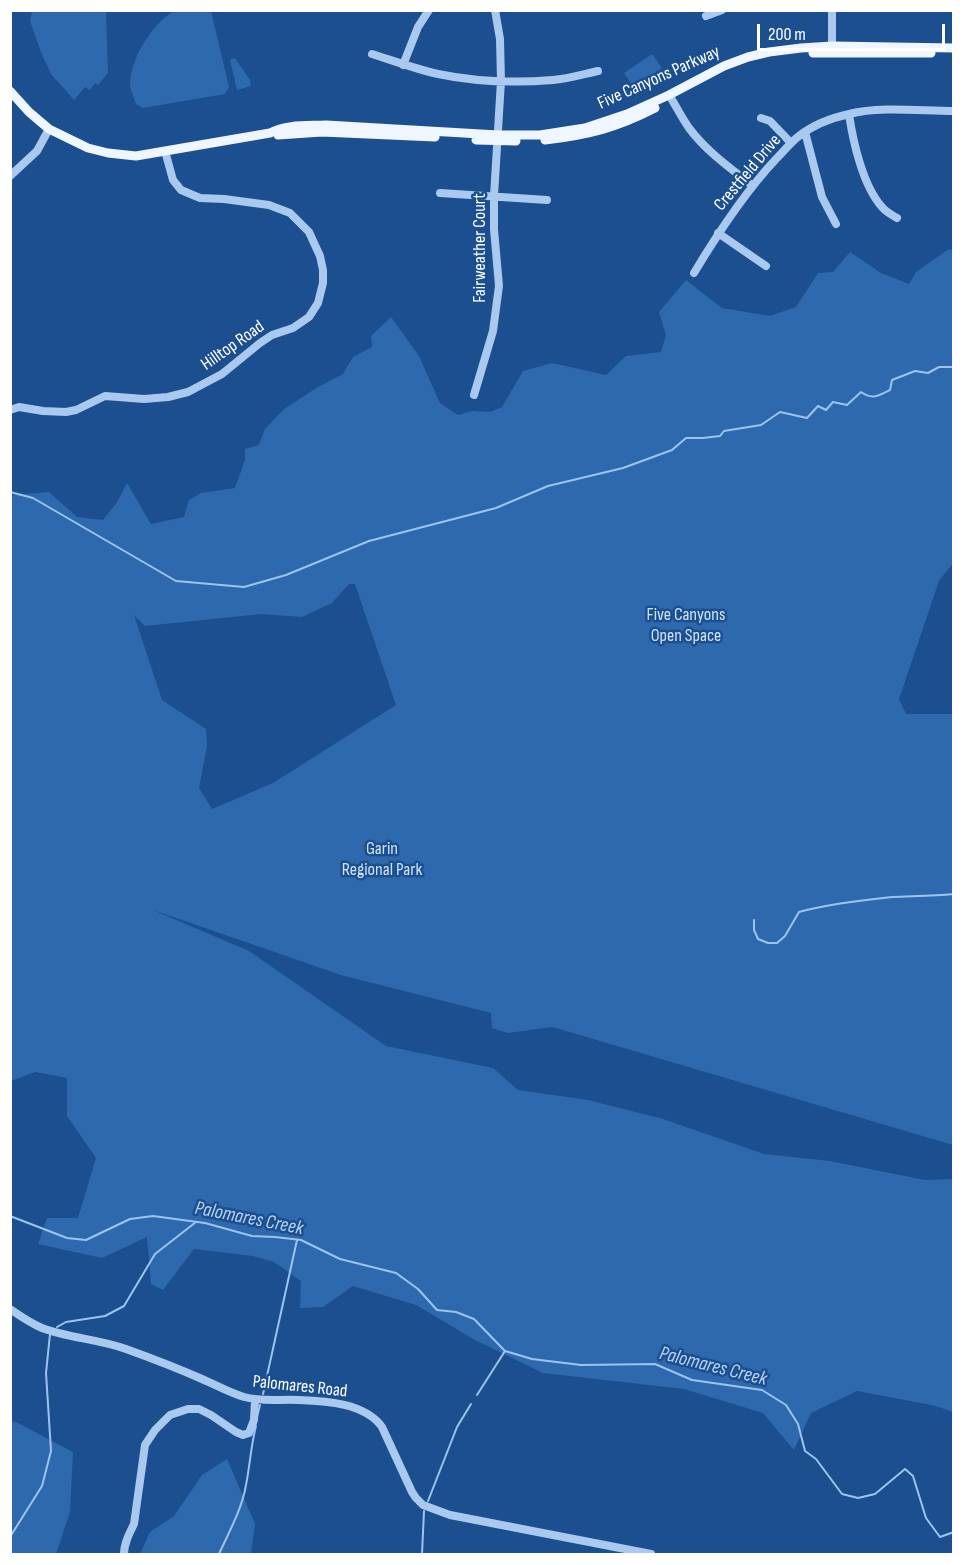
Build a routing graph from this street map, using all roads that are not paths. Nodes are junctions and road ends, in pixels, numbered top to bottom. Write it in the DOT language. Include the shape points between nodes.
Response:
graph roads {
  1 [pos="429,10"];
  2 [pos="495,10"];
  3 [pos="722,10"];
  4 [pos="832,10"];
  5 [pos="706,16"];
  6 [pos="954,48"];
  7 [pos="832,50"];
  8 [pos="954,53"];
  9 [pos="372,54"];
  10 [pos="403,64"];
  11 [pos="598,70"];
  12 [pos="501,81"];
  13 [pos="10,91"];
  14 [pos="670,97"];
  15 [pos="954,111"];
  16 [pos="849,114"];
  17 [pos="761,118"];
  18 [pos="49,129"];
  19 [pos="805,132"];
  20 [pos="498,138"];
  21 [pos="792,143"];
  22 [pos="165,151"];
  23 [pos="10,176"];
  24 [pos="753,186"];
  25 [pos="440,193"];
  26 [pos="494,196"];
  27 [pos="548,200"];
  28 [pos="897,218"];
  29 [pos="836,224"];
  30 [pos="718,233"];
  31 [pos="766,266"];
  32 [pos="694,273"];
  33 [pos="474,395"];
  34 [pos="10,410"];
  35 [pos="10,1309"];
  36 [pos="255,1400"];
  37 [pos="124,1554"];
  38 [pos="651,1554"];
  1 -- 10 [label="street"];
  2 -- 12 [label="street, Fairweather Court"];
  3 -- 5 [label="street"];
  4 -- 7 [label="street"];
  6 -- 7 [label="main road, Five Canyons Parkway"];
  7 -- 8 [label="main road, Five Canyons Parkway"];
  7 -- 14 [label="main road, Five Canyons Parkway" via="801,48 748,57"];
  9 -- 10 [label="street"];
  10 -- 12 [label="street" via="438,74"];
  11 -- 12 [label="street" via="555,80"];
  12 -- 20 [label="street, Fairweather Court"];
  13 -- 18 [label="main road, Five Canyons Parkway"];
  14 -- 20 [label="main road, Five Canyons Parkway" via="609,129 538,141"];
  14 -- 24 [label="street" via="707,148"];
  15 -- 16 [label="street, Crestfield Drive" via="876,110"];
  16 -- 19 [label="street, Crestfield Drive"];
  16 -- 28 [label="street" via="864,177 884,209"];
  17 -- 21 [label="street" via="770,121"];
  18 -- 22 [label="main road, Five Canyons Parkway" via="108,153 136,156"];
  18 -- 23 [label="street" via="37,151"];
  19 -- 21 [label="street, Crestfield Drive"];
  19 -- 29 [label="street" via="822,197"];
  20 -- 22 [label="main road, Five Canyons Parkway" via="270,133"];
  20 -- 26 [label="street, Fairweather Court"];
  21 -- 24 [label="street, Crestfield Drive"];
  22 -- 34 [label="street, Hilltop Road" via="172,180 181,190 200,198 269,205 290,213 309,232 316,247 323,270 318,303 309,317 293,328 272,335 222,374 188,392 168,398 105,396 66,412 19,407"];
  24 -- 30 [label="street, Crestfield Drive"];
  25 -- 26 [label="street"];
  26 -- 27 [label="street"];
  26 -- 33 [label="street, Fairweather Court" via="499,286 493,331"];
  30 -- 31 [label="street"];
  30 -- 32 [label="street, Crestfield Drive"];
  35 -- 36 [label="street, Palomares Road" via="43,1328 124,1348"];
  36 -- 37 [label="street" via="249,1433 236,1432 199,1409 170,1415 155,1430 145,1445 134,1524"];
  36 -- 38 [label="street, Palomares Road" via="334,1404 368,1413 382,1427 412,1492 423,1505 450,1515"];
}
